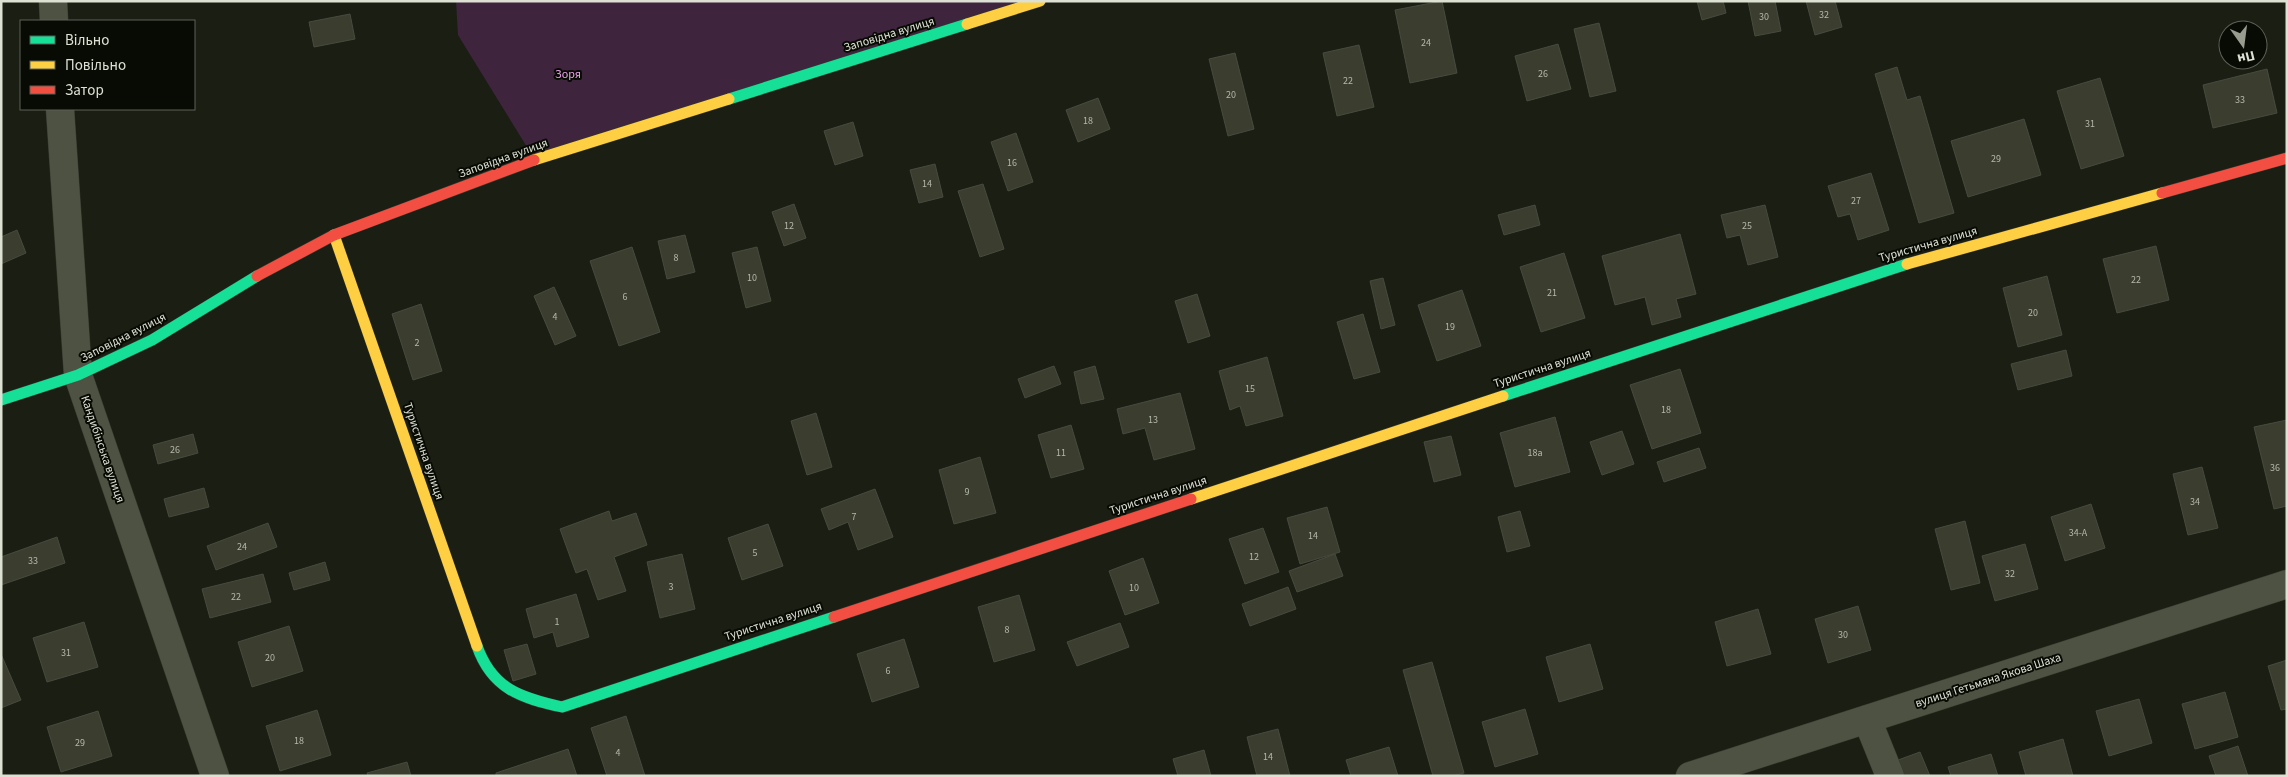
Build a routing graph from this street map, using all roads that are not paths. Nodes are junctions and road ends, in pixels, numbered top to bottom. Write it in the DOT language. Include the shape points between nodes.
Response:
graph roads {
  1 [pos="53,1"];
  2 [pos="1040,1"];
  3 [pos="54,20"];
  4 [pos="60,110"];
  5 [pos="2287,158"];
  6 [pos="334,235"];
  7 [pos="78,376"];
  8 [pos="1,400"];
  9 [pos="2287,584"];
  10 [pos="1867,719"];
  11 [pos="215,776"];
  12 [pos="1690,776"];
  13 [pos="1890,776"];
  1 -- 3 [label="street"];
  2 -- 6 [label="street, Заповідна вулиця" via="535,160"];
  4 -- 7 [label="street, Кандибінська вулиця"];
  5 -- 6 [label="street, Туристична вулиця" via="1892,268 562,706 529,700 504,687 483,662"];
  6 -- 7 [label="street, Заповідна вулиця" via="235,288 152,340"];
  7 -- 8 [label="street, Заповідна вулиця"];
  7 -- 11 [label="street, Кандибінська вулиця"];
  9 -- 10 [label="street, вулиця Гетьмана Якова Шаха"];
  10 -- 12 [label="street, вулиця Гетьмана Якова Шаха"];
  10 -- 13 [label="street"];
}
